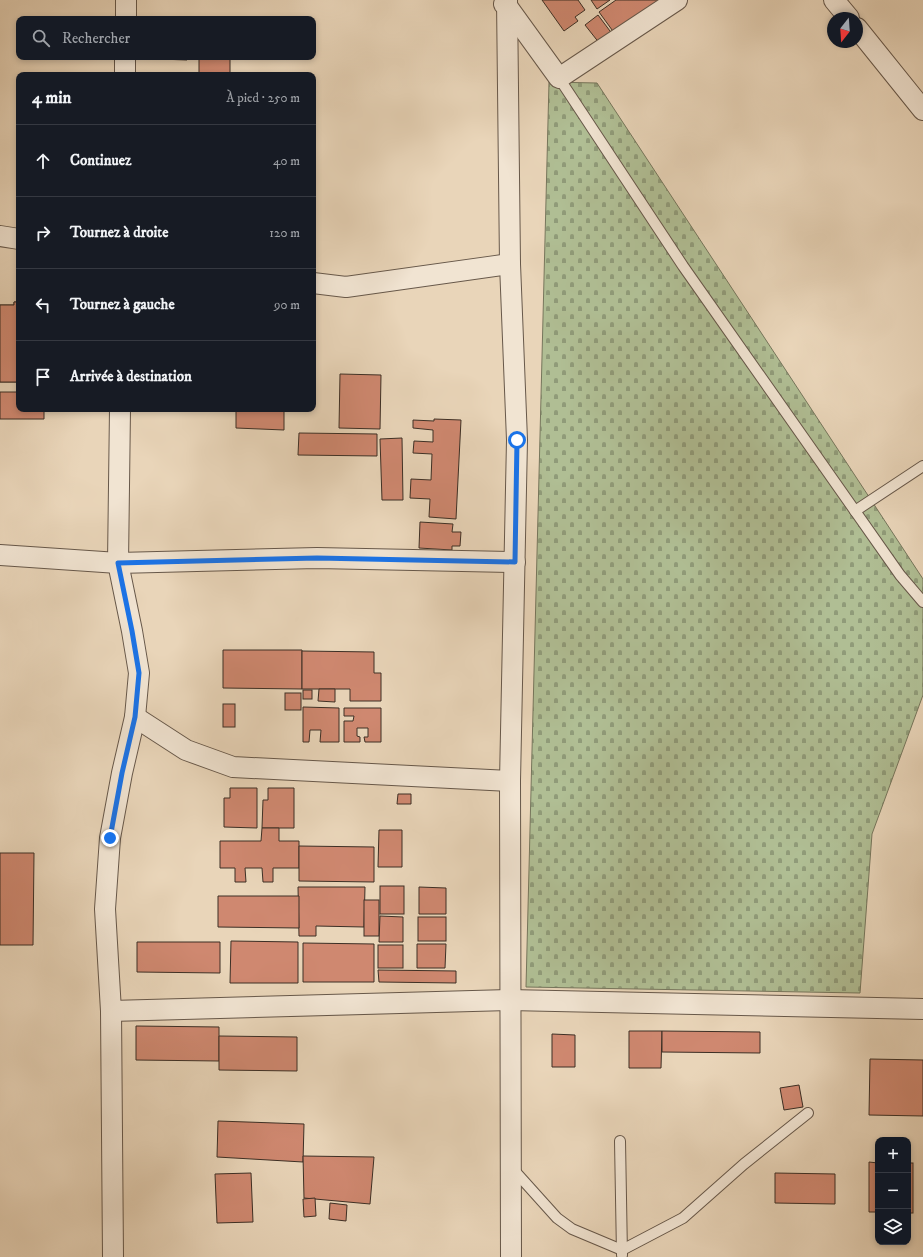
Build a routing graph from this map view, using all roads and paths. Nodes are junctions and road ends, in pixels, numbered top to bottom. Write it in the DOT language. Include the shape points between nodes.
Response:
graph roads {
  1 [pos="126,0"];
  2 [pos="677,0"];
  3 [pos="834,0"];
  4 [pos="503,2"];
  5 [pos="844,12"];
  6 [pos="126,16"];
  7 [pos="863,35"];
  8 [pos="125,60"];
  9 [pos="125,72"];
  10 [pos="559,78"];
  11 [pos="923,110"];
  12 [pos="0,236"];
  13 [pos="16,238"];
  14 [pos="510,264"];
  15 [pos="316,283"];
  16 [pos="120,412"];
  17 [pos="923,466"];
  18 [pos="855,511"];
  19 [pos="0,555"];
  20 [pos="515,562"];
  21 [pos="118,563"];
  22 [pos="923,602"];
  23 [pos="135,717"];
  24 [pos="510,781"];
  25 [pos="509,1000"];
  26 [pos="923,1009"];
  27 [pos="111,1011"];
  28 [pos="808,1113"];
  29 [pos="620,1141"];
  30 [pos="510,1166"];
  31 [pos="622,1254"];
  32 [pos="113,1257"];
  33 [pos="511,1257"];
  1 -- 6 [label="street"];
  2 -- 10 [label="street"];
  3 -- 5 [label="street"];
  4 -- 10 [label="street"];
  4 -- 14 [label="street"];
  7 -- 11 [label="street"];
  8 -- 9 [label="street"];
  10 -- 18 [label="lane" via="683,266"];
  12 -- 13 [label="street"];
  14 -- 15 [label="street" via="346,287"];
  14 -- 20 [label="street" via="517,440"];
  16 -- 21 [label="street"];
  17 -- 18 [label="lane"];
  18 -- 22 [label="lane" via="900,575"];
  19 -- 21 [label="street"];
  20 -- 21 [label="street" via="317,558"];
  20 -- 24 [label="street"];
  21 -- 23 [label="street" via="139,673"];
  23 -- 24 [label="street" via="186,750 233,767"];
  23 -- 27 [label="street" via="110,838 104,909"];
  24 -- 25 [label="street"];
  25 -- 26 [label="street"];
  25 -- 27 [label="street"];
  25 -- 30 [label="street"];
  27 -- 32 [label="street"];
  28 -- 31 [label="lane" via="744,1164 683,1218"];
  29 -- 31 [label="lane"];
  30 -- 31 [label="lane" via="557,1218 572,1229"];
  30 -- 33 [label="street"];
}
